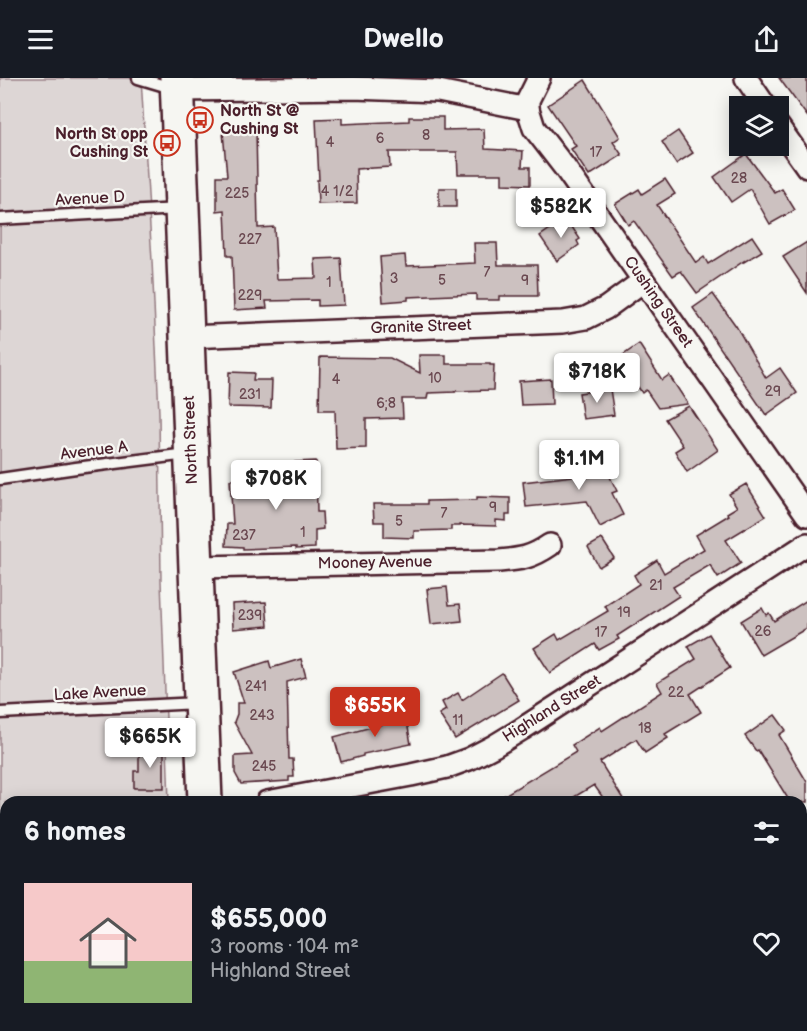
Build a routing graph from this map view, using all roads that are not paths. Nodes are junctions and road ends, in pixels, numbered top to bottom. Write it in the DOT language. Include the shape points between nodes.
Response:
graph roads {
  1 [pos="138,78"];
  2 [pos="539,78"];
  3 [pos="746,78"];
  4 [pos="178,84"];
  5 [pos="758,96"];
  6 [pos="528,109"];
  7 [pos="789,142"];
  8 [pos="807,167"];
  9 [pos="182,209"];
  10 [pos="0,219"];
  11 [pos="643,281"];
  12 [pos="187,337"];
  13 [pos="192,453"];
  14 [pos="0,479"];
  15 [pos="807,515"];
  16 [pos="807,544"];
  17 [pos="550,545"];
  18 [pos="196,567"];
  19 [pos="201,703"];
  20 [pos="0,713"];
  21 [pos="205,796"];
  22 [pos="300,796"];
  1 -- 4 [label="lane"];
  2 -- 6 [label="street" via="528,100"];
  3 -- 5 [label="street"];
  4 -- 6 [label="street" via="438,91"];
  4 -- 9 [label="highway, North Street"];
  6 -- 11 [label="street, Cushing Street" via="534,128"];
  7 -- 8 [label="street"];
  9 -- 10 [label="lane, Avenue D"];
  9 -- 12 [label="highway, North Street"];
  11 -- 12 [label="street, Granite Street" via="606,308 586,318 563,322"];
  11 -- 15 [label="street, Cushing Street"];
  12 -- 13 [label="highway, North Street"];
  13 -- 14 [label="lane, Avenue A"];
  13 -- 18 [label="highway, North Street"];
  16 -- 22 [label="street, Highland Street" via="548,713 469,759 411,776"];
  17 -- 18 [label="street, Mooney Avenue" via="538,554 499,561"];
  18 -- 19 [label="highway, North Street"];
  19 -- 20 [label="lane, Lake Avenue"];
  19 -- 21 [label="highway, North Street"];
}
